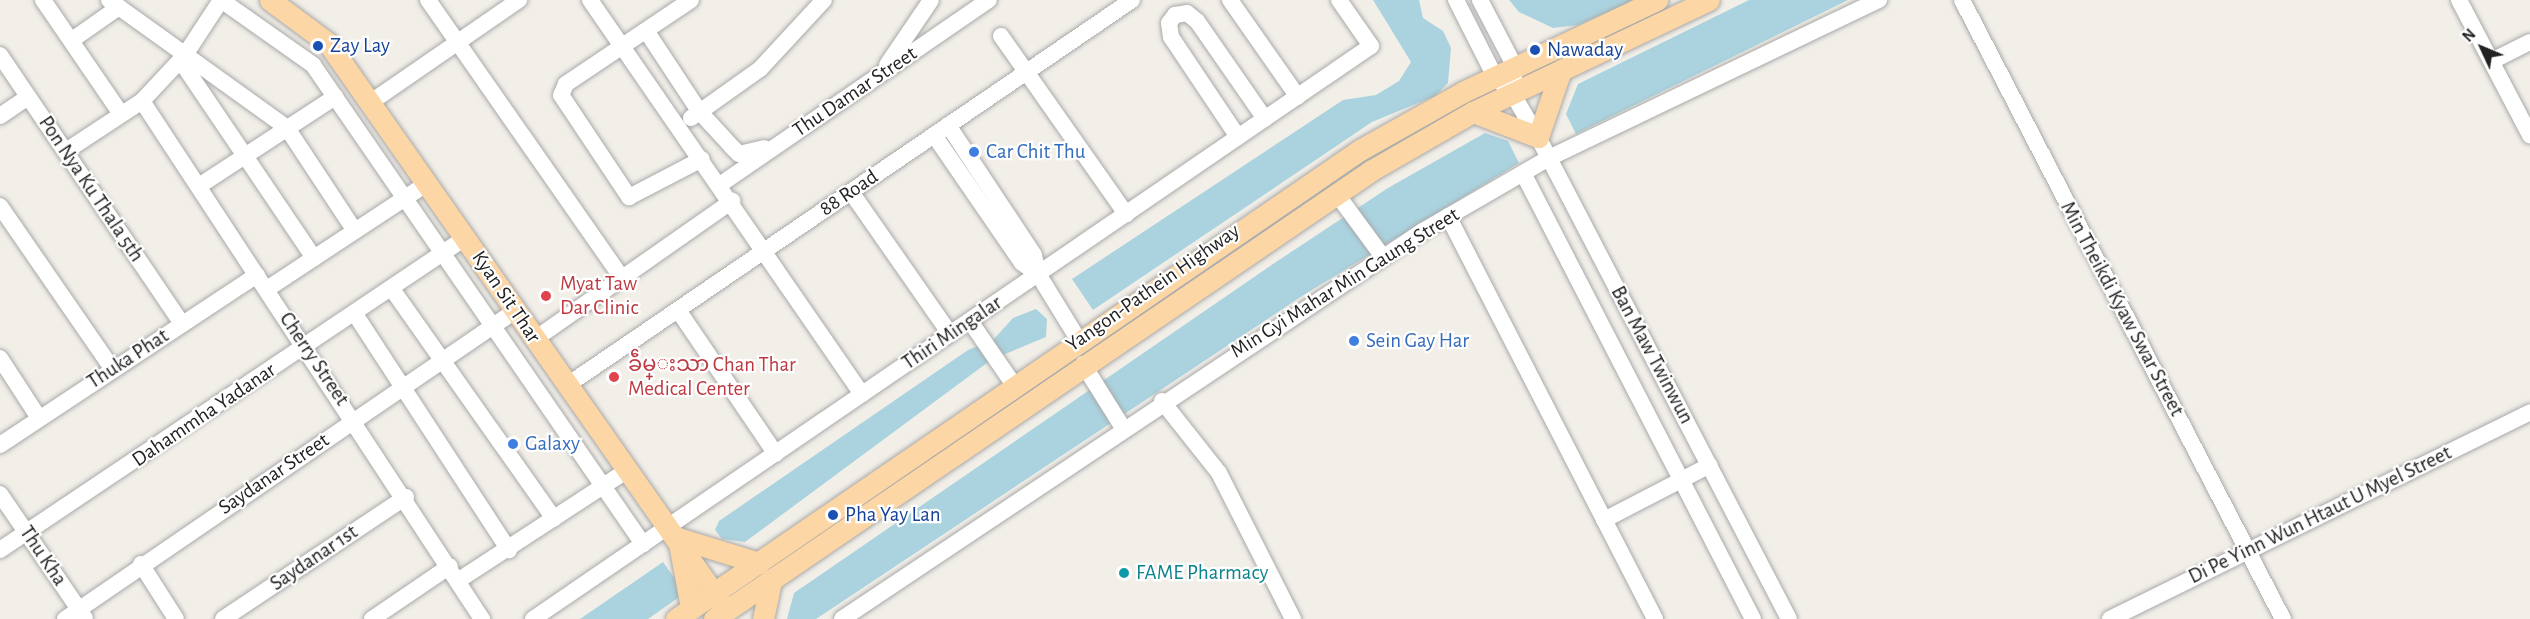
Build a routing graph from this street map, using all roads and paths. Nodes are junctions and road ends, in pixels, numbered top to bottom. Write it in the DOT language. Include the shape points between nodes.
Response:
graph roads {
  1 [pos="43,0"];
  2 [pos="221,0"];
  3 [pos="270,0"];
  4 [pos="428,0"];
  5 [pos="519,0"];
  6 [pos="590,0"];
  7 [pos="691,0"];
  8 [pos="824,0"];
  9 [pos="931,0"];
  10 [pos="990,0"];
  11 [pos="1131,0"];
  12 [pos="1230,0"];
  13 [pos="1339,0"];
  14 [pos="1456,0"];
  15 [pos="1480,0"];
  16 [pos="1656,0"];
  17 [pos="1709,0"];
  18 [pos="1879,0"];
  19 [pos="1962,0"];
  20 [pos="2459,0"];
  21 [pos="114,3"];
  22 [pos="647,32"];
  23 [pos="1002,36"];
  24 [pos="72,40"];
  25 [pos="2530,42"];
  26 [pos="457,44"];
  27 [pos="625,49"];
  28 [pos="0,55"];
  29 [pos="183,58"];
  30 [pos="2492,61"];
  31 [pos="1515,67"];
  32 [pos="1561,70"];
  33 [pos="1027,72"];
  34 [pos="882,73"];
  35 [pos="1495,77"];
  36 [pos="1512,93"];
  37 [pos="28,97"];
  38 [pos="335,97"];
  39 [pos="1298,97"];
  40 [pos="142,101"];
  41 [pos="370,102"];
  42 [pos="699,111"];
  43 [pos="1473,112"];
  44 [pos="121,114"];
  45 [pos="0,116"];
  46 [pos="1266,119"];
  47 [pos="948,125"];
  48 [pos="680,126"];
  49 [pos="287,128"];
  50 [pos="934,135"];
  51 [pos="2530,135"];
  52 [pos="1238,137"];
  53 [pos="1538,137"];
  54 [pos="781,143"];
  55 [pos="66,151"];
  56 [pos="245,156"];
  57 [pos="1549,158"];
  58 [pos="702,159"];
  59 [pos="1523,173"];
  60 [pos="428,183"];
  61 [pos="721,184"];
  62 [pos="199,186"];
  63 [pos="851,192"];
  64 [pos="1336,193"];
  65 [pos="405,198"];
  66 [pos="987,198"];
  67 [pos="732,201"];
  68 [pos="0,206"];
  69 [pos="1126,214"];
  70 [pos="1448,216"];
  71 [pos="356,231"];
  72 [pos="465,238"];
  73 [pos="766,250"];
  74 [pos="443,254"];
  75 [pos="1381,254"];
  76 [pos="314,258"];
  77 [pos="257,274"];
  78 [pos="1038,274"];
  79 [pos="622,278"];
  80 [pos="267,289"];
  81 [pos="392,289"];
  82 [pos="678,310"];
  83 [pos="515,311"];
  84 [pos="355,314"];
  85 [pos="970,321"];
  86 [pos="182,324"];
  87 [pos="493,327"];
  88 [pos="950,334"];
  89 [pos="535,339"];
  90 [pos="1078,339"];
  91 [pos="305,348"];
  92 [pos="0,358"];
  93 [pos="442,361"];
  94 [pos="1083,364"];
  95 [pos="112,370"];
  96 [pos="1014,385"];
  97 [pos="566,386"];
  98 [pos="402,387"];
  99 [pos="862,394"];
  100 [pos="1162,401"];
  101 [pos="2530,412"];
  102 [pos="39,418"];
  103 [pos="355,419"];
  104 [pos="1121,424"];
  105 [pos="0,445"];
  106 [pos="776,454"];
  107 [pos="1710,465"];
  108 [pos="628,470"];
  109 [pos="1681,480"];
  110 [pos="603,487"];
  111 [pos="0,494"];
  112 [pos="406,497"];
  113 [pos="554,519"];
  114 [pos="1604,520"];
  115 [pos="29,532"];
  116 [pos="674,532"];
  117 [pos="643,544"];
  118 [pos="0,550"];
  119 [pos="509,550"];
  120 [pos="2248,550"];
  121 [pos="759,563"];
  122 [pos="141,564"];
  123 [pos="455,573"];
  124 [pos="771,582"];
  125 [pos="714,593"];
  126 [pos="683,614"];
  127 [pos="76,616"];
  128 [pos="724,616"];
  129 [pos="176,619"];
  130 [pos="223,619"];
  131 [pos="372,619"];
  132 [pos="482,619"];
  133 [pos="533,619"];
  134 [pos="763,619"];
  135 [pos="842,619"];
  136 [pos="1293,619"];
  137 [pos="1655,619"];
  138 [pos="1753,619"];
  139 [pos="1789,619"];
  140 [pos="2110,619"];
  141 [pos="2283,619"];
  1 -- 24 [label="street"];
  2 -- 29 [label="street"];
  2 -- 38 [label="street" via="313,65"];
  3 -- 41 [label="main road, Kyan Sit Thar" via="328,43"];
  4 -- 26 [label="street"];
  5 -- 26 [label="street"];
  6 -- 27 [label="street"];
  7 -- 22 [label="street"];
  8 -- 42 [label="street" via="760,69"];
  9 -- 34 [label="street"];
  10 -- 34 [label="street, Thu Damar Street"];
  11 -- 33 [label="street, 88 Road"];
  12 -- 39 [label="street"];
  13 -- 39 [label="street, Thiri Mingalar" via="1371,46"];
  14 -- 35 [label="street, Ban Maw Twinwun"];
  15 -- 31 [label="street"];
  16 -- 31 [label="main road, Yangon-Pathein Highway"];
  17 -- 32 [label="main road, Yangon-Pathein Highway"];
  18 -- 57 [label="street, Min Gyi Mahar Min Gaung Street"];
  19 -- 120 [label="street, Min Theikdi Kyaw Swar Street"];
  20 -- 30 [label="street"];
  21 -- 24 [label="street"];
  21 -- 29 [label="street"];
  22 -- 27 [label="street"];
  22 -- 42 [label="street"];
  23 -- 33 [label="street"];
  24 -- 44 [label="street"];
  25 -- 30 [label="street"];
  26 -- 41 [label="street"];
  26 -- 79 [label="street"];
  27 -- 48 [label="street"];
  27 -- 58 [label="street" via="566,84 561,94 629,197"];
  28 -- 37 [label="street, Pon Nya Ku Thala 5th"];
  29 -- 40 [label="street"];
  29 -- 49 [label="street"];
  29 -- 56 [label="street"];
  30 -- 51 [label="street"];
  31 -- 35 [label="main road, Yangon-Pathein Highway"];
  31 -- 36 [label="street"];
  32 -- 36 [label="main road, Yangon-Pathein Highway"];
  32 -- 53 [label="main road"];
  33 -- 47 [label="street, 88 Road"];
  33 -- 69 [label="street"];
  34 -- 54 [label="street, Thu Damar Street"];
  35 -- 36 [label="street, Ban Maw Twinwun"];
  35 -- 90 [label="main road, Yangon-Pathein Highway" via="1360,150"];
  36 -- 43 [label="main road, Yangon-Pathein Highway"];
  36 -- 53 [label="street, Ban Maw Twinwun"];
  37 -- 45 [label="street"];
  37 -- 55 [label="street, Pon Nya Ku Thala 5th"];
  38 -- 49 [label="street"];
  38 -- 65 [label="street"];
  39 -- 46 [label="street, Thiri Mingalar"];
  40 -- 44 [label="street"];
  40 -- 62 [label="street, Cherry Street"];
  41 -- 60 [label="main road, Kyan Sit Thar"];
  42 -- 48 [label="street"];
  42 -- 54 [label="street" via="740,154"];
  43 -- 53 [label="main road"];
  43 -- 64 [label="main road, Yangon-Pathein Highway"];
  44 -- 55 [label="street"];
  46 -- 52 [label="street, Thiri Mingalar"];
  46 -- 52 [label="street" via="1197,21 1187,13 1175,15 1169,23 1172,37"];
  47 -- 50 [label="street, 88 Road"];
  47 -- 66 [label="street"];
  48 -- 58 [label="street"];
  49 -- 56 [label="street"];
  49 -- 71 [label="street"];
  50 -- 63 [label="street, 88 Road"];
  50 -- 66 [label="street"];
  52 -- 69 [label="street, Thiri Mingalar"];
  53 -- 57 [label="street, Ban Maw Twinwun"];
  54 -- 61 [label="street, Thu Damar Street"];
  55 -- 86 [label="street, Pon Nya Ku Thala 5th"];
  56 -- 62 [label="street"];
  56 -- 76 [label="street"];
  57 -- 59 [label="street, Min Gyi Mahar Min Gaung Street"];
  57 -- 107 [label="street, Ban Maw Twinwun"];
  58 -- 61 [label="street"];
  59 -- 70 [label="street, Min Gyi Mahar Min Gaung Street"];
  59 -- 109 [label="street"];
  60 -- 65 [label="street"];
  60 -- 72 [label="main road, Kyan Sit Thar"];
  61 -- 67 [label="street"];
  62 -- 77 [label="street, Cherry Street"];
  63 -- 73 [label="street, 88 Road"];
  63 -- 88 [label="street"];
  64 -- 75 [label="street"];
  64 -- 94 [label="main road, Yangon-Pathein Highway"];
  65 -- 71 [label="street"];
  65 -- 74 [label="street"];
  66 -- 78 [label="street" via="1022,263"];
  67 -- 73 [label="street"];
  67 -- 79 [label="street"];
  68 -- 95 [label="street"];
  69 -- 78 [label="street, Thiri Mingalar"];
  70 -- 75 [label="street, Min Gyi Mahar Min Gaung Street"];
  70 -- 114 [label="street"];
  71 -- 76 [label="street"];
  72 -- 74 [label="street, Dahammha Yadanar"];
  72 -- 83 [label="main road, Kyan Sit Thar"];
  73 -- 82 [label="street, 88 Road"];
  73 -- 99 [label="street"];
  74 -- 81 [label="street, Dahammha Yadanar"];
  74 -- 87 [label="street"];
  75 -- 100 [label="street, Min Gyi Mahar Min Gaung Street"];
  76 -- 80 [label="street"];
  77 -- 80 [label="street, Cherry Street"];
  77 -- 86 [label="street, Thuka Phat"];
  78 -- 85 [label="street, Thiri Mingalar"];
  78 -- 90 [label="street"];
  79 -- 89 [label="street"];
  80 -- 91 [label="street, Cherry Street"];
  81 -- 84 [label="street, Dahammha Yadanar"];
  81 -- 93 [label="street"];
  82 -- 97 [label="street, 88 Road"];
  82 -- 106 [label="street"];
  83 -- 87 [label="street, Saydanar Street"];
  83 -- 89 [label="main road, Kyan Sit Thar"];
  84 -- 91 [label="street, Dahammha Yadanar"];
  84 -- 98 [label="street"];
  85 -- 88 [label="street, Thiri Mingalar"];
  85 -- 96 [label="street"];
  86 -- 95 [label="street, Thuka Phat"];
  87 -- 93 [label="street, Saydanar Street"];
  87 -- 110 [label="street"];
  88 -- 99 [label="street, Thiri Mingalar"];
  89 -- 97 [label="main road, Kyan Sit Thar"];
  90 -- 96 [label="main road, Yangon-Pathein Highway"];
  91 -- 103 [label="street, Cherry Street"];
  91 -- 115 [label="street, Dahammha Yadanar"];
  92 -- 102 [label="street"];
  93 -- 98 [label="street, Saydanar Street"];
  93 -- 113 [label="street"];
  94 -- 104 [label="street"];
  94 -- 124 [label="main road, Yangon-Pathein Highway"];
  95 -- 102 [label="street, Thuka Phat"];
  96 -- 121 [label="main road, Yangon-Pathein Highway"];
  97 -- 108 [label="main road, Kyan Sit Thar"];
  98 -- 103 [label="street, Saydanar Street"];
  98 -- 119 [label="street"];
  99 -- 106 [label="street, Thiri Mingalar"];
  100 -- 104 [label="street, Min Gyi Mahar Min Gaung Street"];
  100 -- 136 [label="street" via="1219,473"];
  101 -- 120 [label="street, Di Pe Yinn Wun Htaut U Myel Street"];
  102 -- 105 [label="street, Thuka Phat"];
  103 -- 112 [label="street, Cherry Street"];
  103 -- 122 [label="street, Saydanar Street"];
  104 -- 135 [label="street, Min Gyi Mahar Min Gaung Street"];
  106 -- 116 [label="street, Thiri Mingalar"];
  107 -- 109 [label="street"];
  107 -- 139 [label="street, Ban Maw Twinwun"];
  108 -- 110 [label="street"];
  108 -- 116 [label="main road, Kyan Sit Thar"];
  109 -- 114 [label="street"];
  109 -- 138 [label="street"];
  110 -- 113 [label="street"];
  110 -- 117 [label="street"];
  111 -- 115 [label="street, Thu Kha"];
  112 -- 123 [label="street, Cherry Street"];
  112 -- 130 [label="street, Saydanar 1st"];
  113 -- 119 [label="street"];
  114 -- 137 [label="street"];
  115 -- 118 [label="street, Dahammha Yadanar"];
  115 -- 127 [label="street, Thu Kha"];
  116 -- 117 [label="street, Thiri Mingalar"];
  116 -- 121 [label="main road"];
  116 -- 125 [label="main road, Kyan Sit Thar"];
  116 -- 126 [label="main road"];
  117 -- 133 [label="street, Thiri Mingalar"];
  119 -- 123 [label="street"];
  120 -- 140 [label="street, Di Pe Yinn Wun Htaut U Myel Street"];
  120 -- 141 [label="street, Min Theikdi Kyaw Swar Street"];
  121 -- 125 [label="main road, Yangon-Pathein Highway"];
  122 -- 127 [label="street, Saydanar Street"];
  122 -- 129 [label="street"];
  123 -- 131 [label="street"];
  123 -- 132 [label="street, Cherry Street"];
  124 -- 128 [label="main road, Yangon-Pathein Highway"];
  124 -- 134 [label="main road"];
  125 -- 126 [label="main road, Yangon-Pathein Highway"];
  125 -- 128 [label="main road, Kyan Sit Thar"];
}
